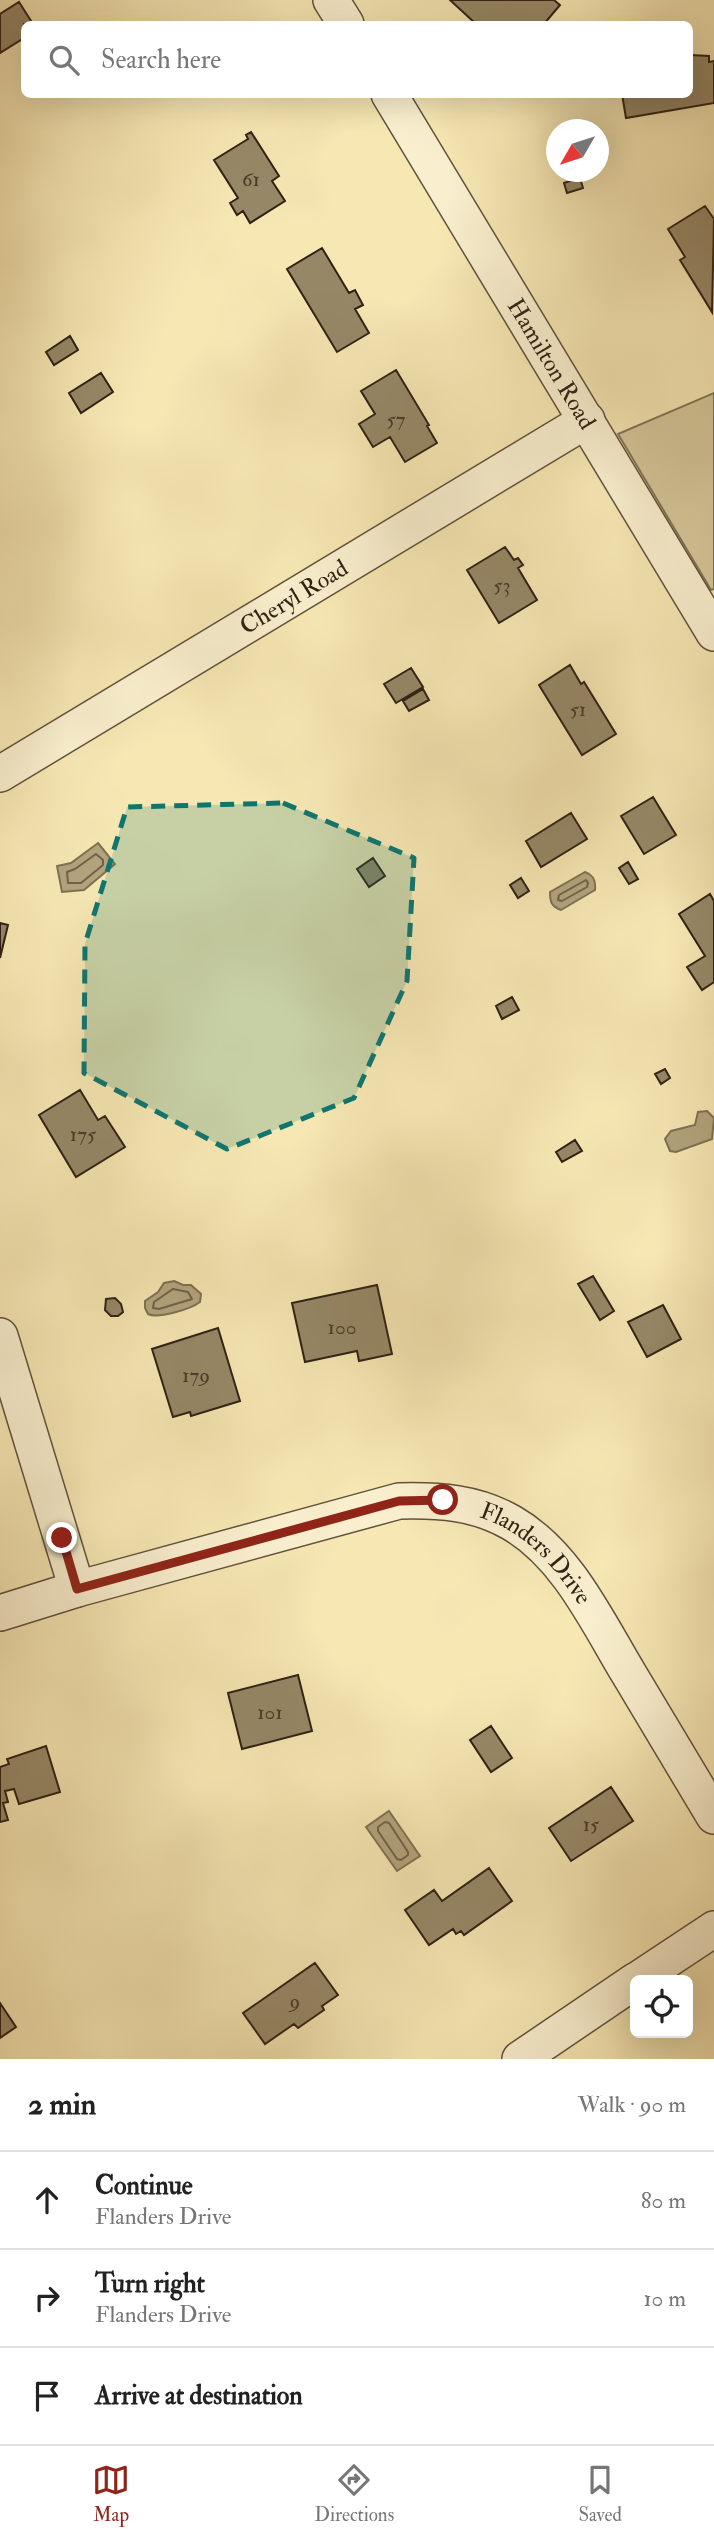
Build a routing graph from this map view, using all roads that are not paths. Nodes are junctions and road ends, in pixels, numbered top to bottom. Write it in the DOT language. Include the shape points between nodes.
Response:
graph roads {
  1 [pos="331,0"];
  2 [pos="344,21"];
  3 [pos="391,98"];
  4 [pos="587,420"];
  5 [pos="714,633"];
  6 [pos="0,774"];
  7 [pos="0,1336"];
  8 [pos="77,1589"];
  9 [pos="0,1613"];
  10 [pos="714,1816"];
  11 [pos="714,1928"];
  12 [pos="645,1975"];
  13 [pos="630,1985"];
  14 [pos="520,2059"];
  1 -- 2 [label="street"];
  3 -- 4 [label="street, Hamilton Road"];
  4 -- 5 [label="street, Hamilton Road"];
  4 -- 6 [label="street, Cheryl Road"];
  7 -- 8 [label="street"];
  8 -- 9 [label="street, Flanders Drive"];
  8 -- 10 [label="street, Flanders Drive" via="399,1501 443,1500 478,1507 513,1524 552,1555 589,1607"];
  11 -- 12 [label="street"];
  13 -- 14 [label="street"];
}
